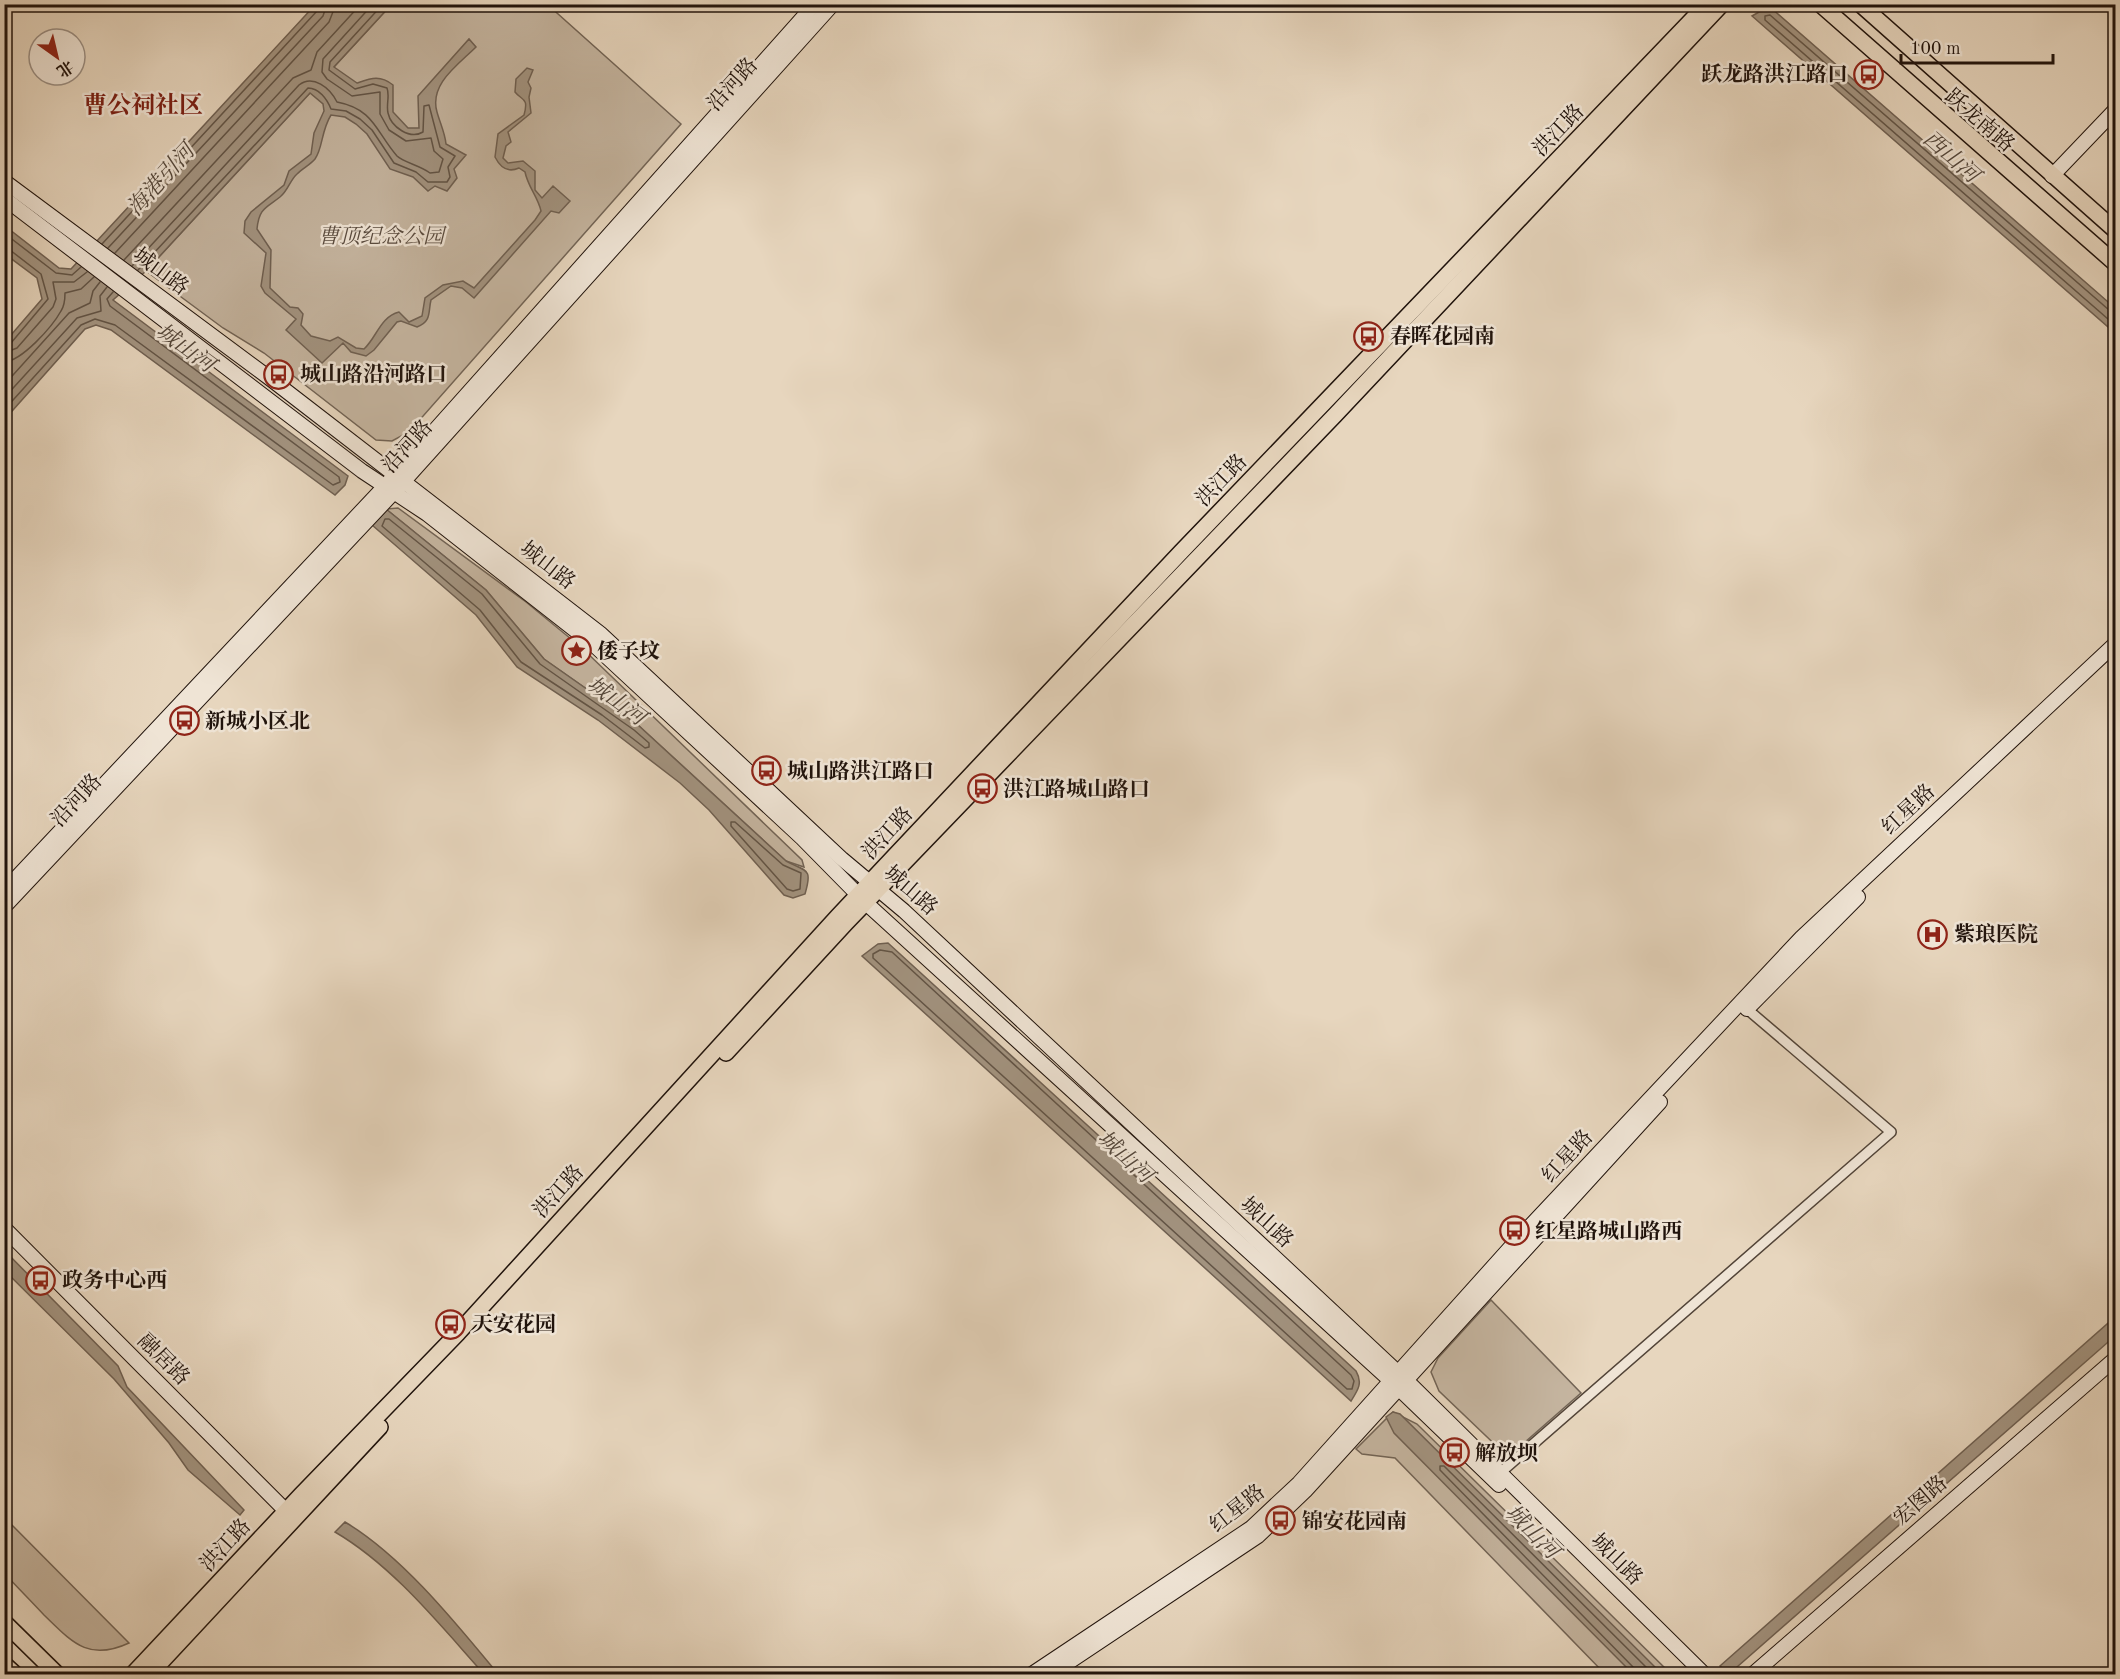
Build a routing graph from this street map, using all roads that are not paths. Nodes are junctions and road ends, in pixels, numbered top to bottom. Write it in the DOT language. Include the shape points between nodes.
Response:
graph roads {
  1 [pos="814,4"];
  2 [pos="833,4"];
  3 [pos="1707,4"];
  4 [pos="1722,4"];
  5 [pos="1820,4"];
  6 [pos="1860,4"];
  7 [pos="2115,109"];
  8 [pos="2052,176"];
  9 [pos="4,181"];
  10 [pos="4,198"];
  11 [pos="2115,231"];
  12 [pos="2115,264"];
  13 [pos="395,483"];
  14 [pos="2115,643"];
  15 [pos="2115,656"];
  16 [pos="874,886"];
  17 [pos="4,891"];
  18 [pos="862,899"];
  19 [pos="4,907"];
  20 [pos="1747,1009"];
  21 [pos="4,1228"];
  22 [pos="2115,1358"];
  23 [pos="1399,1381"];
  24 [pos="1500,1473"];
  25 [pos="290,1515"];
  26 [pos="4,1622"];
  27 [pos="4,1664"];
  28 [pos="15,1674"];
  29 [pos="57,1674"];
  30 [pos="133,1674"];
  31 [pos="150,1674"];
  32 [pos="1032,1674"];
  33 [pos="1051,1674"];
  34 [pos="1691,1674"];
  35 [pos="1704,1674"];
  36 [pos="1753,1674"];
  1 -- 13 [label="main road, 沿河路"];
  2 -- 13 [label="main road, 沿河路"];
  3 -- 16 [label="main road, 洪江路" via="1189,544"];
  4 -- 16 [label="main road, 洪江路" via="1335,415"];
  5 -- 12 [label="main road, 跃龙南路"];
  6 -- 8 [label="main road, 跃龙南路"];
  7 -- 8 [label="main road"];
  8 -- 11 [label="main road, 跃龙南路"];
  9 -- 13 [label="main road, 城山路" via="140,282"];
  10 -- 13 [label="main road, 城山路" via="362,471"];
  13 -- 16 [label="main road, 城山路" via="601,634"];
  13 -- 17 [label="main road, 沿河路"];
  13 -- 18 [label="main road, 城山路" via="594,645 802,838"];
  13 -- 19 [label="main road, 沿河路"];
  14 -- 23 [label="main road, 红星路" via="1802,937 1518,1239"];
  15 -- 20 [label="main road, 红星路" via="1807,946"];
  16 -- 18 [label="main road, 洪江路"];
  16 -- 23 [label="main road, 城山路"];
  18 -- 23 [label="main road, 城山路"];
  18 -- 25 [label="main road, 洪江路"];
  20 -- 23 [label="main road, 红星路"];
  20 -- 24 [label="street" via="1891,1132"];
  21 -- 25 [label="main road, 融居路"];
  22 -- 36 [label="main road, 宏图路"];
  23 -- 24 [label="main road, 城山路"];
  23 -- 32 [label="main road, 红星路" via="1251,1528"];
  23 -- 33 [label="main road, 红星路" via="1305,1491 1258,1536"];
  23 -- 34 [label="main road, 城山路"];
  24 -- 35 [label="main road, 城山路"];
  25 -- 30 [label="main road, 洪江路"];
  25 -- 31 [label="main road, 洪江路"];
  26 -- 29 [label="main road"];
  27 -- 28 [label="main road"];
}
